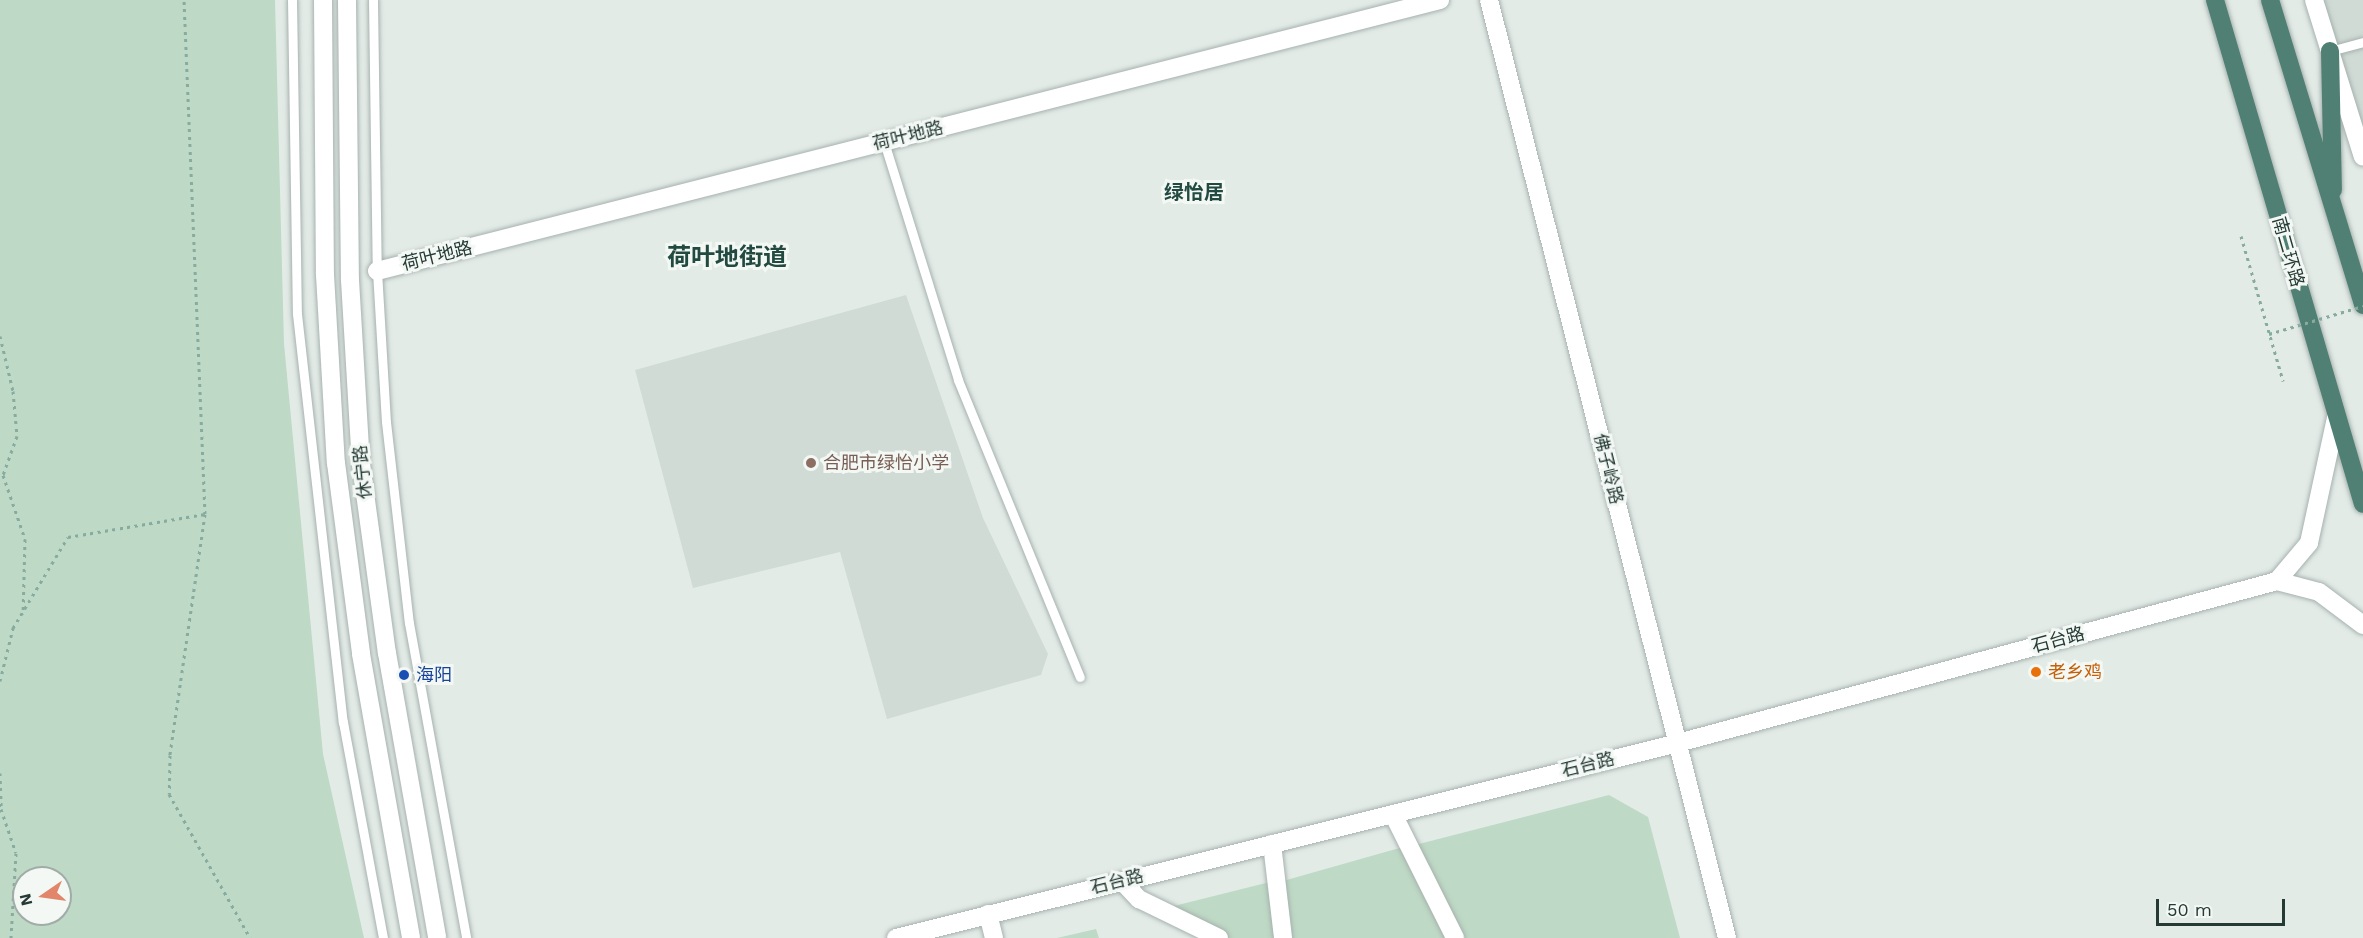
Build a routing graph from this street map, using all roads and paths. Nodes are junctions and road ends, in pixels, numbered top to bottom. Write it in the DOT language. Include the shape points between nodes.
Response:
graph roads {
  1 [pos="184,0"];
  2 [pos="292,0"];
  3 [pos="323,0"];
  4 [pos="347,0"];
  5 [pos="373,0"];
  6 [pos="1440,0"];
  7 [pos="1489,0"];
  8 [pos="2215,0"];
  9 [pos="2270,0"];
  10 [pos="2314,0"];
  11 [pos="2363,42"];
  12 [pos="2330,51"];
  13 [pos="884,142"];
  14 [pos="2363,157"];
  15 [pos="2332,204"];
  16 [pos="2241,236"];
  17 [pos="377,271"];
  18 [pos="2363,305"];
  19 [pos="2269,334"];
  20 [pos="0,336"];
  21 [pos="2283,381"];
  22 [pos="2336,418"];
  23 [pos="2363,504"];
  24 [pos="205,514"];
  25 [pos="2277,581"];
  26 [pos="23,614"];
  27 [pos="2363,625"];
  28 [pos="1080,677"];
  29 [pos="0,681"];
  30 [pos="1678,743"];
  31 [pos="0,773"];
  32 [pos="1393,813"];
  33 [pos="1272,844"];
  34 [pos="1122,881"];
  35 [pos="988,914"];
  36 [pos="11,938"];
  37 [pos="250,938"];
  38 [pos="383,938"];
  39 [pos="411,938"];
  40 [pos="437,938"];
  41 [pos="466,938"];
  42 [pos="897,938"];
  43 [pos="994,938"];
  44 [pos="1219,938"];
  45 [pos="1283,938"];
  46 [pos="1455,938"];
  47 [pos="1727,938"];
  1 -- 24 [label="path"];
  2 -- 38 [label="lane" via="297,314 343,722"];
  3 -- 39 [label="street, 休宁路" via="325,275 336,463 367,688"];
  4 -- 40 [label="street, 休宁路" via="350,280 361,464 397,721"];
  5 -- 17 [label="lane"];
  6 -- 13 [label="street, 荷叶地路"];
  7 -- 30 [label="street, 佛子岭路"];
  8 -- 22 [label="highway, 南二环路"];
  9 -- 15 [label="highway"];
  10 -- 12 [label="street"];
  11 -- 12 [label="lane"];
  12 -- 14 [label="street"];
  12 -- 15 [label="highway"];
  13 -- 17 [label="street, 荷叶地路"];
  13 -- 28 [label="lane" via="958,380"];
  15 -- 18 [label="highway"];
  16 -- 19 [label="path"];
  17 -- 41 [label="lane" via="409,623"];
  18 -- 19 [label="path, bridge"];
  19 -- 21 [label="path"];
  20 -- 26 [label="path" via="14,392 17,436 3,475 25,539"];
  22 -- 23 [label="highway, 南二环路"];
  22 -- 25 [label="street" via="2309,543"];
  24 -- 26 [label="path" via="68,537"];
  24 -- 37 [label="path" via="171,743 169,794"];
  25 -- 27 [label="street" via="2319,592"];
  25 -- 30 [label="street, 石台路"];
  26 -- 29 [label="path" via="13,628"];
  30 -- 32 [label="street, 石台路"];
  30 -- 47 [label="street, 佛子岭路"];
  31 -- 36 [label="path" via="1,809 16,853"];
  32 -- 33 [label="street, 石台路"];
  32 -- 46 [label="street"];
  33 -- 34 [label="street, 石台路"];
  33 -- 45 [label="street"];
  34 -- 35 [label="street, 石台路"];
  34 -- 44 [label="street" via="1140,899"];
  35 -- 42 [label="street, 石台路"];
  35 -- 43 [label="street"];
}
